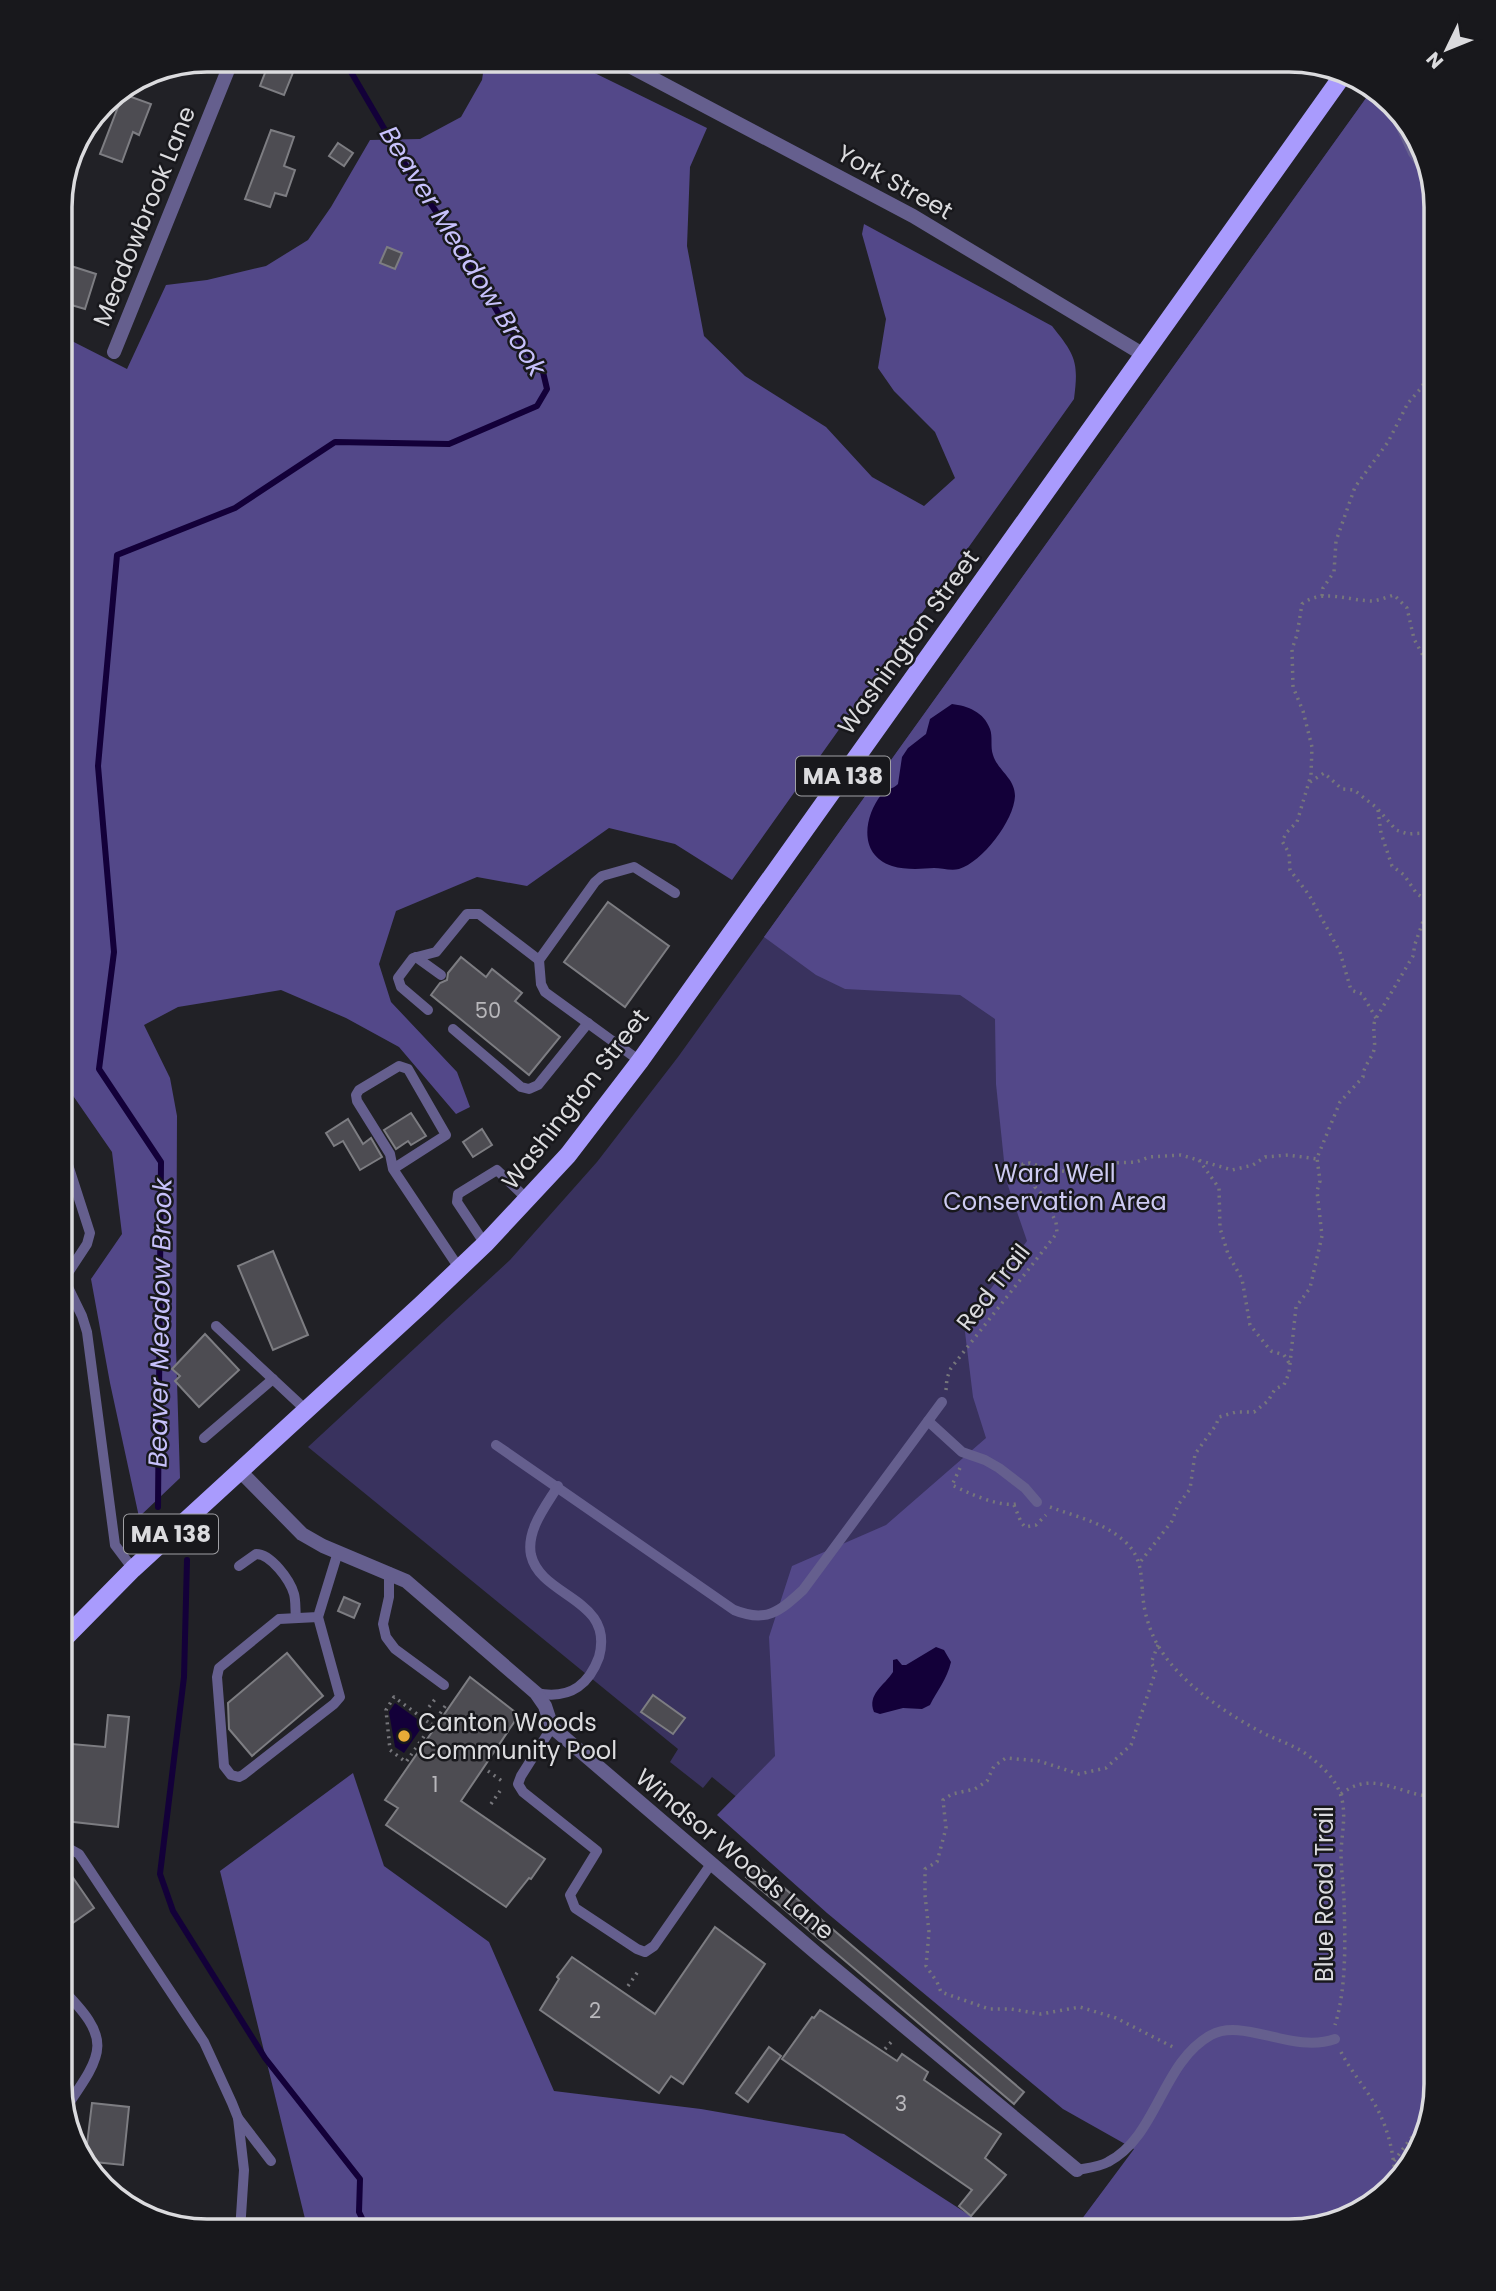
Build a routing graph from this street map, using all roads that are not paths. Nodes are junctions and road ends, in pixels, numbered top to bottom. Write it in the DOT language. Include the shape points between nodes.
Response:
graph roads {
  1 [pos="227,72"];
  2 [pos="641,72"];
  3 [pos="1338,82"];
  4 [pos="114,352"];
  5 [pos="1144,355"];
  6 [pos="675,893"];
  7 [pos="416,957"];
  8 [pos="539,960"];
  9 [pos="441,975"];
  10 [pos="428,1010"];
  11 [pos="588,1023"];
  12 [pos="453,1029"];
  13 [pos="640,1061"];
  14 [pos="393,1170"];
  15 [pos="72,1177"];
  16 [pos="528,1200"];
  17 [pos="485,1244"];
  18 [pos="72,1264"];
  19 [pos="459,1268"];
  20 [pos="72,1296"];
  21 [pos="216,1326"];
  22 [pos="273,1379"];
  23 [pos="944,1401"];
  24 [pos="306,1410"];
  25 [pos="928,1421"];
  26 [pos="204,1438"];
  27 [pos="496,1445"];
  28 [pos="240,1471"];
  29 [pos="558,1486"];
  30 [pos="1037,1502"];
  31 [pos="338,1552"];
  32 [pos="239,1566"];
  33 [pos="133,1569"];
  34 [pos="389,1572"];
  35 [pos="296,1617"];
  36 [pos="318,1617"];
  37 [pos="72,1631"];
  38 [pos="441,1690"];
  39 [pos="536,1693"];
  40 [pos="552,1727"];
  41 [pos="72,1850"];
  42 [pos="711,1864"];
  43 [pos="72,2001"];
  44 [pos="1335,2039"];
  45 [pos="73,2098"];
  46 [pos="238,2118"];
  47 [pos="271,2161"];
  48 [pos="1077,2170"];
  49 [pos="241,2219"];
  1 -- 4 [label="street, Meadowbrook Lane"];
  2 -- 5 [label="street, York Street" via="912,216"];
  3 -- 5 [label="main road, Washington Street / MA 138"];
  5 -- 13 [label="main road, Washington Street / MA 138"];
  6 -- 8 [label="lane" via="634,867 598,878"];
  7 -- 8 [label="lane" via="436,952 464,917 474,913"];
  7 -- 9 [label="lane"];
  7 -- 10 [label="lane" via="398,981"];
  8 -- 11 [label="lane" via="542,988"];
  11 -- 12 [label="lane" via="538,1085 529,1089"];
  11 -- 13 [label="lane"];
  13 -- 16 [label="main road, Washington Street / MA 138"];
  14 -- 14 [label="lane" via="390,1154 356,1095 403,1066 446,1135"];
  14 -- 19 [label="lane"];
  15 -- 18 [label="lane" via="90,1233"];
  16 -- 17 [label="main road, Washington Street / MA 138"];
  16 -- 17 [label="lane" via="497,1170 458,1194 457,1202"];
  17 -- 19 [label="main road, Washington Street / MA 138"];
  19 -- 24 [label="main road, Washington Street / MA 138"];
  20 -- 33 [label="lane" via="87,1332 115,1545"];
  21 -- 22 [label="lane"];
  22 -- 24 [label="lane"];
  22 -- 26 [label="lane"];
  23 -- 25 [label="lane"];
  24 -- 28 [label="main road, Washington Street / MA 138"];
  25 -- 29 [label="lane" via="803,1590 788,1604 757,1617 734,1610"];
  25 -- 30 [label="lane" via="966,1455 999,1468"];
  27 -- 29 [label="lane"];
  28 -- 31 [label="street, Windsor Woods Lane" via="302,1534"];
  28 -- 33 [label="main road, MA 138"];
  29 -- 39 [label="lane" via="536,1523 531,1556 545,1578 591,1614 601,1647 583,1683 566,1693"];
  31 -- 34 [label="street, Windsor Woods Lane"];
  31 -- 36 [label="lane"];
  32 -- 35 [label="lane" via="263,1554 293,1591"];
  33 -- 37 [label="main road, MA 138"];
  34 -- 38 [label="lane" via="383,1624 386,1637"];
  34 -- 39 [label="street, Windsor Woods Lane" via="422,1592"];
  35 -- 36 [label="lane"];
  35 -- 36 [label="lane" via="279,1619 219,1668 224,1766 235,1777 248,1772 340,1697"];
  39 -- 40 [label="street, Windsor Woods Lane"];
  40 -- 42 [label="street, Windsor Woods Lane"];
  40 -- 42 [label="lane" via="518,1784 523,1793 597,1852 570,1895 575,1908 645,1952 654,1946"];
  41 -- 46 [label="lane" via="79,1854 204,2042"];
  42 -- 48 [label="street, Windsor Woods Lane"];
  43 -- 45 [label="lane" via="91,2023 98,2041 92,2070"];
  44 -- 48 [label="lane" via="1296,2043 1236,2030 1208,2036 1174,2073 1122,2152 1105,2164"];
  46 -- 47 [label="lane"];
  46 -- 49 [label="lane" via="244,2170"];
}
